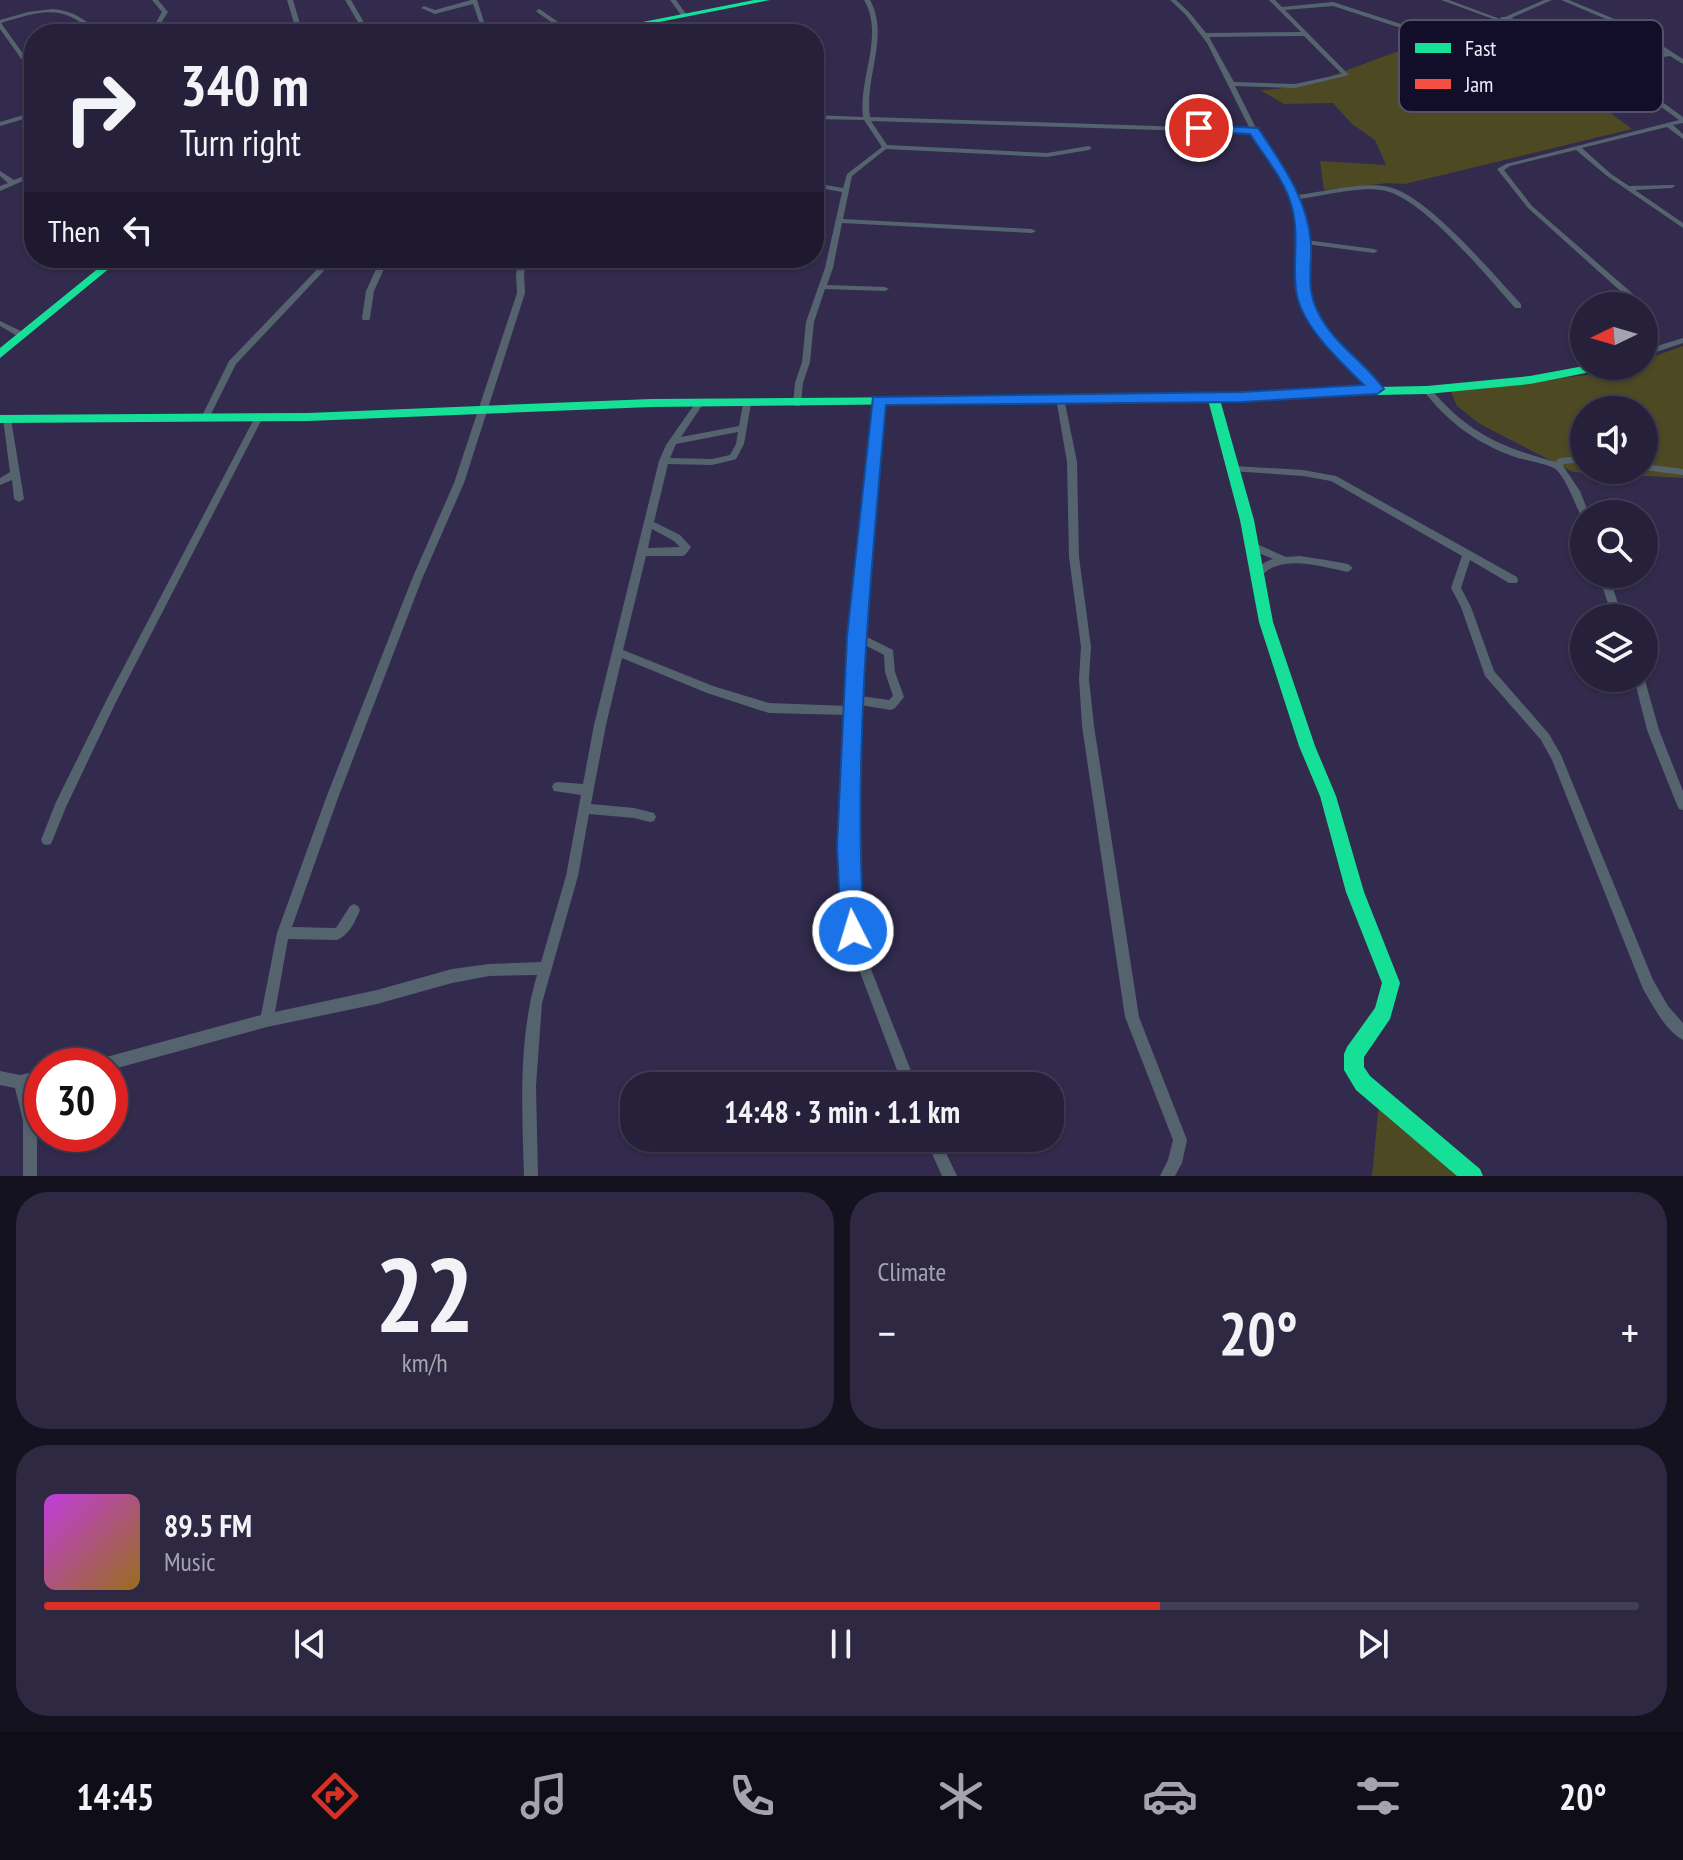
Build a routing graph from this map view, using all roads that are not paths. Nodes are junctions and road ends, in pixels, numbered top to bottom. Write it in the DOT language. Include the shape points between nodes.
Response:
graph roads {
  1 [pos="155,0"];
  2 [pos="290,0"];
  3 [pos="348,0"];
  4 [pos="673,0"];
  5 [pos="766,0"];
  6 [pos="867,0"];
  7 [pos="1173,0"];
  8 [pos="1272,0"];
  9 [pos="1444,0"];
  10 [pos="1549,0"];
  11 [pos="1564,0"];
  12 [pos="474,1"];
  13 [pos="727,3"];
  14 [pos="424,8"];
  15 [pos="1282,9"];
  16 [pos="539,11"];
  17 [pos="683,14"];
  18 [pos="1500,18"];
  19 [pos="1496,20"];
  20 [pos="1507,20"];
  21 [pos="1612,20"];
  22 [pos="0,24"];
  23 [pos="88,24"];
  24 [pos="158,24"];
  25 [pos="297,24"];
  26 [pos="364,24"];
  27 [pos="483,24"];
  28 [pos="558,24"];
  29 [pos="634,24"];
  30 [pos="1399,25"];
  31 [pos="1307,34"];
  32 [pos="1204,35"];
  33 [pos="1663,49"];
  34 [pos="1671,54"];
  35 [pos="1663,55"];
  36 [pos="24,59"];
  37 [pos="1683,62"];
  38 [pos="1231,84"];
  39 [pos="1663,106"];
  40 [pos="24,116"];
  41 [pos="824,118"];
  42 [pos="1683,120"];
  43 [pos="868,121"];
  44 [pos="1,122"];
  45 [pos="1668,124"];
  46 [pos="1254,131"];
  47 [pos="1683,137"];
  48 [pos="885,147"];
  49 [pos="1089,148"];
  50 [pos="1578,148"];
  51 [pos="0,173"];
  52 [pos="24,178"];
  53 [pos="13,183"];
  54 [pos="1672,186"];
  55 [pos="824,187"];
  56 [pos="1627,188"];
  57 [pos="0,189"];
  58 [pos="844,190"];
  59 [pos="1295,197"];
  60 [pos="840,221"];
  61 [pos="1683,226"];
  62 [pos="1032,231"];
  63 [pos="1304,242"];
  64 [pos="1374,251"];
  65 [pos="105,268"];
  66 [pos="322,268"];
  67 [pos="380,268"];
  68 [pos="521,268"];
  69 [pos="823,287"];
  70 [pos="885,289"];
  71 [pos="1627,292"];
  72 [pos="1518,306"];
  73 [pos="366,318"];
  74 [pos="0,323"];
  75 [pos="22,335"];
  76 [pos="1681,343"];
  77 [pos="1658,349"];
  78 [pos="0,354"];
  79 [pos="1570,372"];
  80 [pos="1377,389"];
  81 [pos="1427,390"];
  82 [pos="1213,396"];
  83 [pos="1060,398"];
  84 [pos="878,400"];
  85 [pos="699,404"];
  86 [pos="747,404"];
  87 [pos="797,404"];
  88 [pos="484,410"];
  89 [pos="259,417"];
  90 [pos="205,418"];
  91 [pos="4,419"];
  92 [pos="743,428"];
  93 [pos="674,441"];
  94 [pos="1570,459"];
  95 [pos="664,461"];
  96 [pos="1558,466"];
  97 [pos="1234,469"];
  98 [pos="1658,469"];
  99 [pos="1683,472"];
  100 [pos="16,473"];
  101 [pos="0,482"];
  102 [pos="19,499"];
  103 [pos="1579,500"];
  104 [pos="650,524"];
  105 [pos="1252,546"];
  106 [pos="643,552"];
  107 [pos="1467,555"];
  108 [pos="1284,560"];
  109 [pos="1348,568"];
  110 [pos="1258,574"];
  111 [pos="1513,580"];
  112 [pos="856,636"];
  113 [pos="618,652"];
  114 [pos="1643,692"];
  115 [pos="853,705"];
  116 [pos="558,787"];
  117 [pos="587,790"];
  118 [pos="1683,805"];
  119 [pos="584,808"];
  120 [pos="650,817"];
  121 [pos="47,840"];
  122 [pos="354,910"];
  123 [pos="283,933"];
  124 [pos="544,968"];
  125 [pos="267,1020"];
  126 [pos="1683,1033"];
  127 [pos="128,1058"];
  128 [pos="904,1072"];
  129 [pos="0,1078"];
  130 [pos="24,1081"];
  131 [pos="20,1082"];
  132 [pos="939,1152"];
  133 [pos="30,1176"];
  134 [pos="531,1176"];
  135 [pos="950,1176"];
  136 [pos="1167,1176"];
  137 [pos="1473,1176"];
  1 -- 24 [label="street" via="165,12"];
  2 -- 25 [label="street"];
  3 -- 26 [label="street"];
  4 -- 17 [label="street"];
  5 -- 13 [label="street"];
  6 -- 43 [label="street" via="875,27 865,98"];
  7 -- 32 [label="street"];
  8 -- 15 [label="street"];
  9 -- 18 [label="street"];
  10 -- 18 [label="street"];
  11 -- 21 [label="street"];
  12 -- 14 [label="street" via="435,12"];
  12 -- 27 [label="street"];
  13 -- 17 [label="street"];
  15 -- 30 [label="street" via="1333,4"];
  15 -- 31 [label="street"];
  16 -- 28 [label="street"];
  17 -- 29 [label="street"];
  18 -- 19 [label="street"];
  18 -- 20 [label="street"];
  22 -- 23 [label="street" via="57,7 77,12"];
  22 -- 36 [label="street"];
  31 -- 32 [label="street"];
  31 -- 38 [label="street" via="1346,75 1295,86"];
  32 -- 38 [label="street"];
  33 -- 34 [label="street"];
  34 -- 35 [label="street"];
  34 -- 37 [label="street"];
  38 -- 46 [label="street"];
  39 -- 42 [label="street"];
  40 -- 44 [label="street"];
  41 -- 43 [label="street"];
  42 -- 45 [label="street"];
  43 -- 46 [label="street"];
  43 -- 48 [label="street"];
  45 -- 47 [label="street"];
  45 -- 50 [label="street"];
  46 -- 59 [label="street"];
  48 -- 49 [label="street" via="1047,155"];
  48 -- 58 [label="street" via="849,175"];
  50 -- 56 [label="street"];
  50 -- 71 [label="street" via="1500,169 1530,207"];
  51 -- 53 [label="street"];
  52 -- 53 [label="street"];
  53 -- 57 [label="street"];
  54 -- 56 [label="street"];
  55 -- 58 [label="street"];
  56 -- 61 [label="street"];
  58 -- 60 [label="street"];
  59 -- 63 [label="street"];
  59 -- 72 [label="street" via="1381,188 1397,193 1443,229"];
  60 -- 62 [label="street"];
  60 -- 69 [label="street"];
  63 -- 64 [label="street"];
  63 -- 80 [label="street" via="1302,284 1310,312 1335,348"];
  65 -- 75 [label="street"];
  66 -- 90 [label="street" via="232,363"];
  67 -- 73 [label="street"];
  68 -- 88 [label="street" via="521,293"];
  69 -- 70 [label="street"];
  69 -- 87 [label="street" via="810,322"];
  74 -- 75 [label="street"];
  75 -- 78 [label="street"];
  76 -- 77 [label="street"];
  79 -- 81 [label="street"];
  80 -- 81 [label="street"];
  80 -- 82 [label="street"];
  81 -- 96 [label="street" via="1452,420 1483,441"];
  82 -- 83 [label="street"];
  82 -- 97 [label="street"];
  83 -- 84 [label="street"];
  83 -- 136 [label="street" via="1072,462 1088,726 1132,1017 1180,1140"];
  84 -- 87 [label="street"];
  84 -- 112 [label="street"];
  85 -- 86 [label="street"];
  85 -- 88 [label="street"];
  85 -- 93 [label="street"];
  86 -- 87 [label="street"];
  86 -- 92 [label="street"];
  88 -- 89 [label="street"];
  88 -- 123 [label="street"];
  89 -- 90 [label="street"];
  89 -- 121 [label="street" via="111,702"];
  90 -- 91 [label="street"];
  91 -- 100 [label="street"];
  92 -- 93 [label="street"];
  92 -- 95 [label="street" via="737,453 729,459"];
  93 -- 95 [label="street"];
  94 -- 96 [label="street"];
  95 -- 104 [label="street"];
  96 -- 103 [label="street"];
  97 -- 105 [label="street"];
  97 -- 107 [label="street" via="1333,478"];
  98 -- 99 [label="street"];
  100 -- 101 [label="street"];
  100 -- 102 [label="street"];
  104 -- 106 [label="street"];
  104 -- 106 [label="street" via="686,547 682,552"];
  105 -- 108 [label="street"];
  105 -- 110 [label="street"];
  106 -- 113 [label="street"];
  107 -- 111 [label="street"];
  107 -- 126 [label="street" via="1456,588 1483,660 1557,758 1648,984"];
  108 -- 109 [label="street"];
  108 -- 110 [label="street" via="1267,563"];
  110 -- 137 [label="street" via="1266,622 1328,796 1355,892 1391,983 1372,1033 1354,1054 1356,1076"];
  112 -- 115 [label="street"];
  112 -- 115 [label="street" via="889,653 899,697 891,705"];
  113 -- 115 [label="street" via="769,708"];
  113 -- 117 [label="street"];
  114 -- 118 [label="street"];
  115 -- 128 [label="street" via="848,846 853,931"];
  116 -- 117 [label="street"];
  117 -- 119 [label="street"];
  119 -- 120 [label="street"];
  119 -- 124 [label="street" via="572,876"];
  122 -- 123 [label="street" via="337,934"];
  123 -- 125 [label="street"];
  124 -- 125 [label="street" via="474,972"];
  124 -- 134 [label="street" via="531,1033"];
  125 -- 127 [label="street"];
  129 -- 131 [label="street"];
  130 -- 131 [label="street"];
  131 -- 133 [label="street" via="30,1121"];
  132 -- 135 [label="street"];
}
